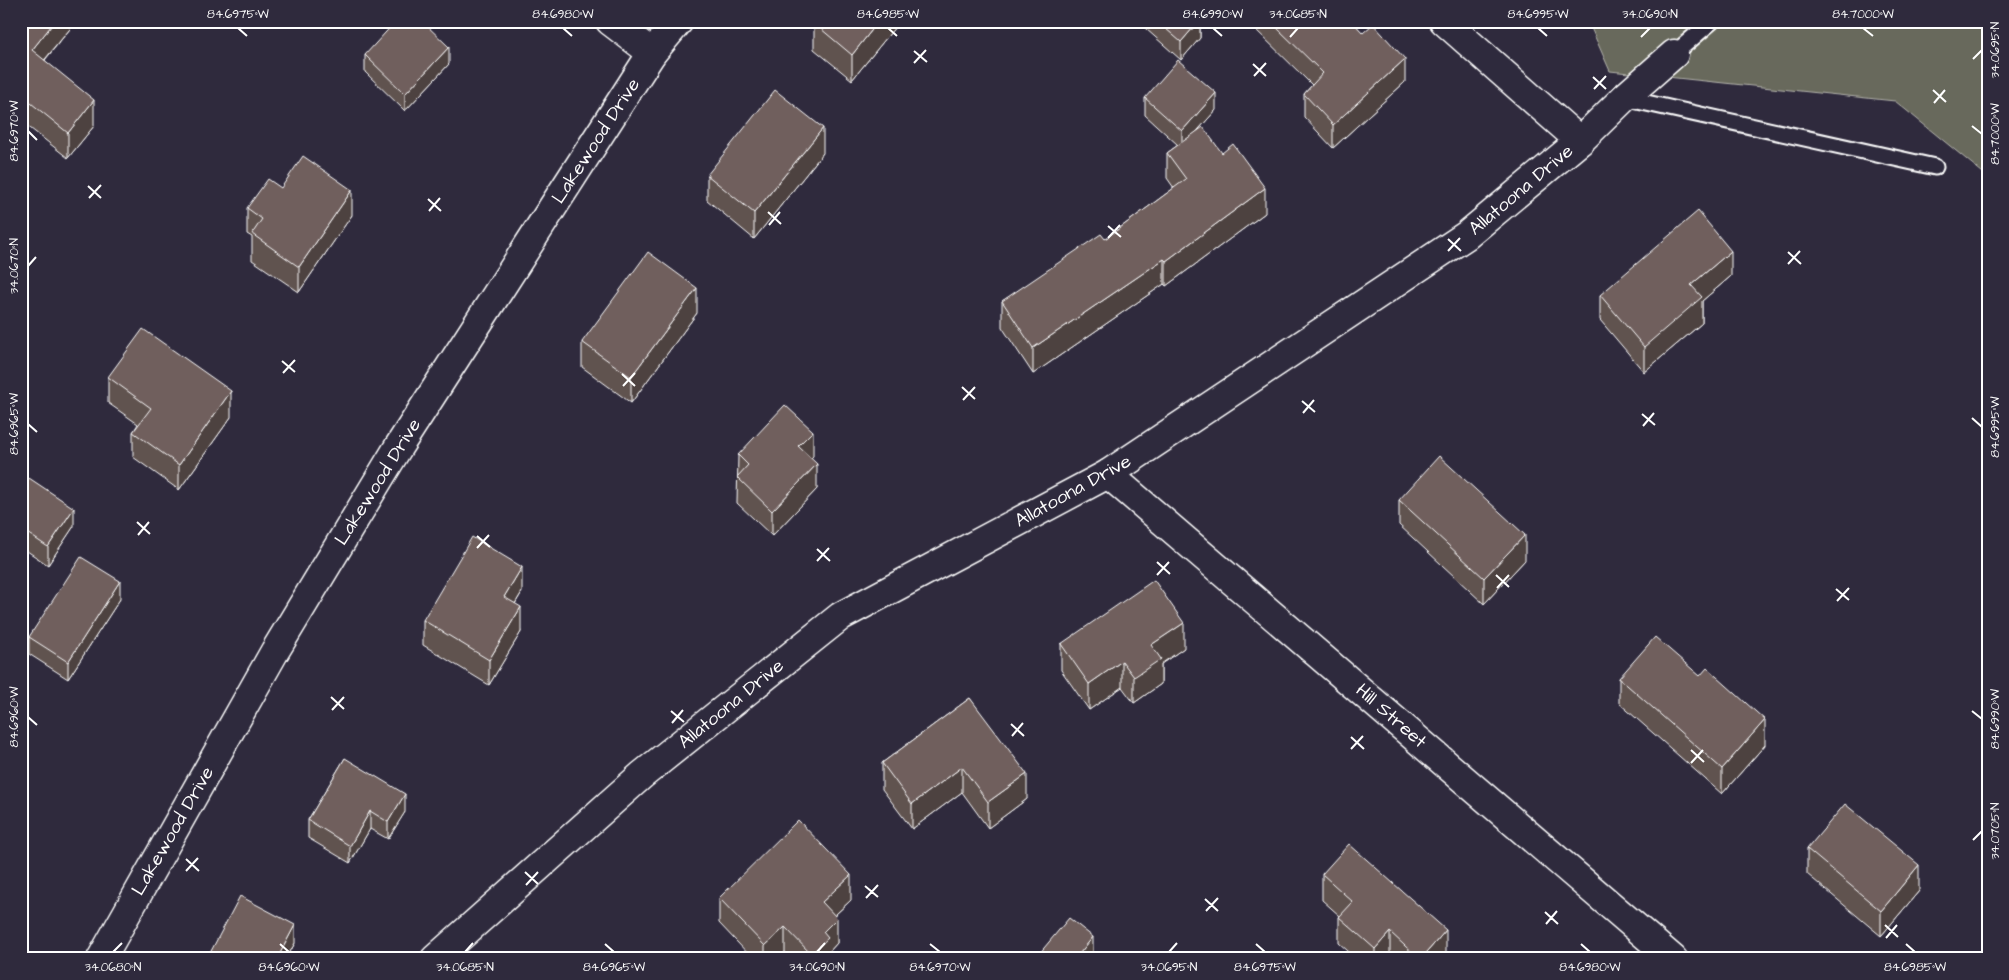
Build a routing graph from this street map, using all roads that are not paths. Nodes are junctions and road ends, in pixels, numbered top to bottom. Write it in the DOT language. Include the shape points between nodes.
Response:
graph roads {
  1 [pos="610,21"];
  2 [pos="680,21"];
  3 [pos="1444,21"];
  4 [pos="1712,21"];
  5 [pos="652,53"];
  6 [pos="1674,54"];
  7 [pos="1624,98"];
  8 [pos="1580,141"];
  9 [pos="1935,167"];
  10 [pos="1108,474"];
  11 [pos="102,959"];
  12 [pos="435,959"];
  13 [pos="1672,959"];
  1 -- 5 [label="street"];
  2 -- 5 [label="street, Lakewood Drive"];
  3 -- 8 [label="street"];
  4 -- 6 [label="lane, Allatoona Drive"];
  5 -- 11 [label="street, Lakewood Drive" via="399,446 275,651"];
  6 -- 7 [label="street, Allatoona Drive"];
  7 -- 8 [label="street, Allatoona Drive"];
  7 -- 9 [label="lane"];
  8 -- 10 [label="street, Allatoona Drive" via="1467,235"];
  10 -- 12 [label="street, Allatoona Drive" via="841,616 642,775"];
  10 -- 13 [label="street, Hill Street"];
}
